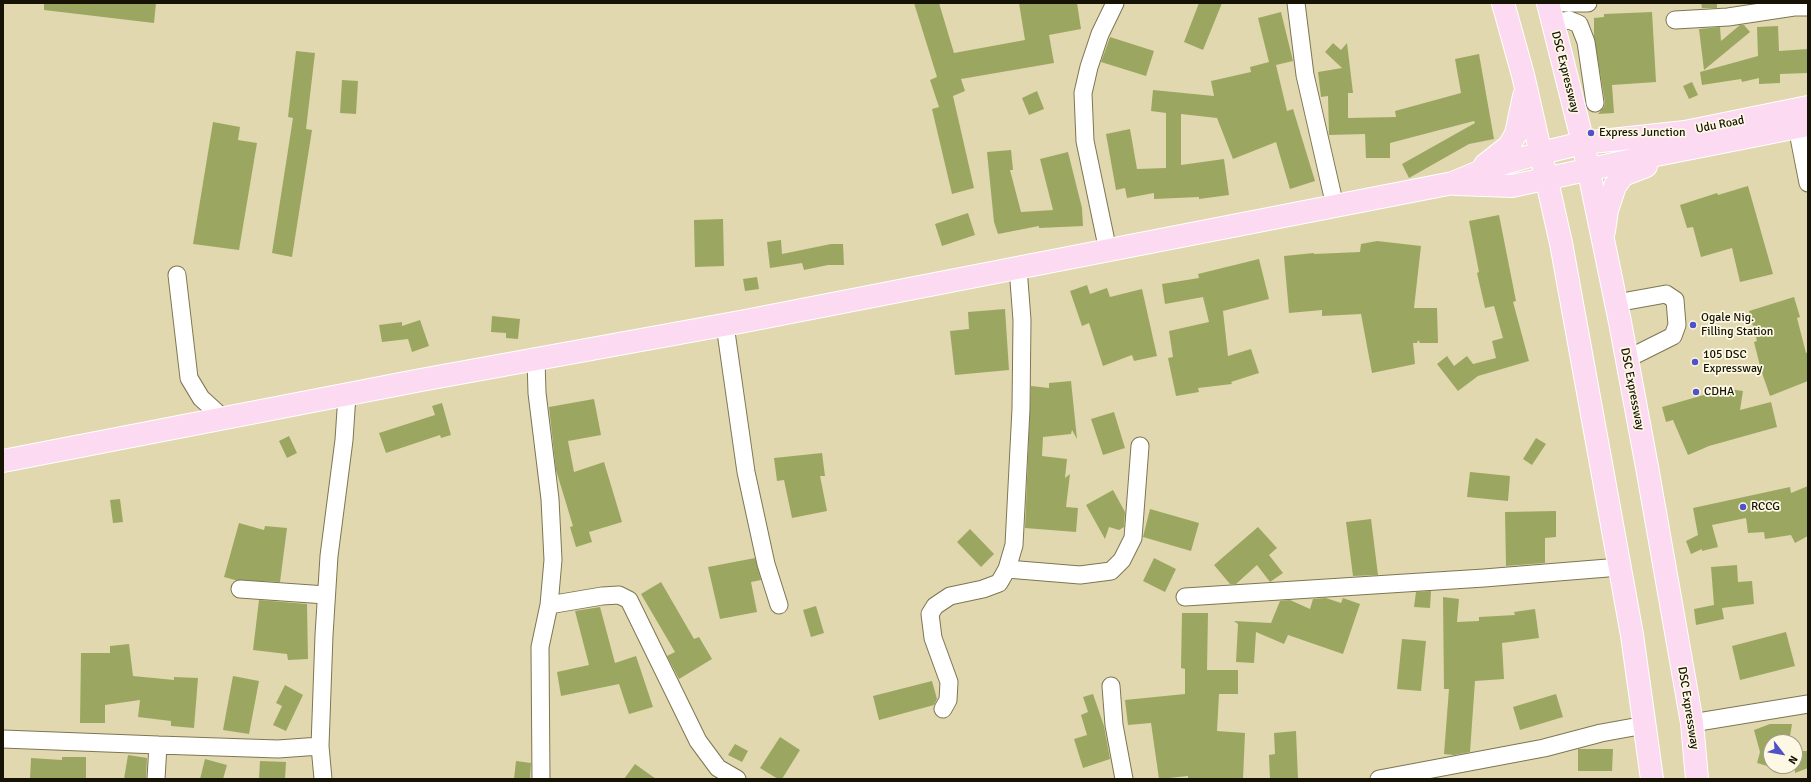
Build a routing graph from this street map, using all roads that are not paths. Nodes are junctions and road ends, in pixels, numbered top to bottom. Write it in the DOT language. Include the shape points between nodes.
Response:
graph roads {
  1 [pos="1115,3"];
  2 [pos="1296,3"];
  3 [pos="1503,3"];
  4 [pos="1565,3"];
  5 [pos="1588,3"];
  6 [pos="1799,5"];
  7 [pos="1550,13"];
  8 [pos="1675,20"];
  9 [pos="1523,75"];
  10 [pos="1595,103"];
  11 [pos="1808,107"];
  12 [pos="1802,126"];
  13 [pos="1583,144"];
  14 [pos="1684,150"];
  15 [pos="1541,153"];
  16 [pos="1588,169"];
  17 [pos="1474,173"];
  18 [pos="1546,179"];
  19 [pos="1453,183"];
  20 [pos="1808,183"];
  21 [pos="1334,206"];
  22 [pos="1602,242"];
  23 [pos="1108,251"];
  24 [pos="1018,268"];
  25 [pos="176,275"];
  26 [pos="1616,303"];
  27 [pos="725,325"];
  28 [pos="536,359"];
  29 [pos="1627,359"];
  30 [pos="347,395"];
  31 [pos="224,420"];
  32 [pos="1140,446"];
  33 [pos="3,461"];
  34 [pos="1620,567"];
  35 [pos="1007,569"];
  36 [pos="240,589"];
  37 [pos="326,594"];
  38 [pos="1185,597"];
  39 [pos="549,605"];
  40 [pos="779,605"];
  41 [pos="1111,686"];
  42 [pos="1808,704"];
  43 [pos="943,709"];
  44 [pos="1692,723"];
  45 [pos="1645,725"];
  46 [pos="3,739"];
  47 [pos="158,745"];
  48 [pos="320,746"];
  49 [pos="715,773"];
  50 [pos="156,779"];
  51 [pos="323,779"];
  52 [pos="541,779"];
  53 [pos="737,779"];
  54 [pos="1124,779"];
  55 [pos="1379,779"];
  56 [pos="1652,779"];
  57 [pos="1697,779"];
  1 -- 23 [label="street" via="1098,40 1083,93 1085,141"];
  2 -- 21 [label="street" via="1305,74"];
  3 -- 9 [label="main road"];
  4 -- 5 [label="street"];
  6 -- 8 [label="street" via="1728,17"];
  7 -- 10 [label="street" via="1579,24 1586,42"];
  7 -- 13 [label="main road, DSC Expressway"];
  9 -- 15 [label="main road"];
  9 -- 17 [label="main road" via="1524,99 1516,134 1504,151"];
  11 -- 13 [label="main road, Udu Road" via="1685,132"];
  12 -- 14 [label="main road, Udu Road"];
  12 -- 20 [label="street"];
  13 -- 15 [label="main road, Udu Road"];
  13 -- 16 [label="main road, DSC Expressway"];
  14 -- 16 [label="main road"];
  14 -- 22 [label="main road" via="1623,175 1609,204"];
  15 -- 17 [label="main road, Udu Road"];
  15 -- 18 [label="main road"];
  16 -- 18 [label="main road"];
  16 -- 22 [label="main road, DSC Expressway"];
  17 -- 19 [label="main road"];
  18 -- 19 [label="main road" via="1512,186"];
  18 -- 34 [label="main road" via="1568,281"];
  19 -- 21 [label="main road"];
  21 -- 23 [label="main road"];
  22 -- 26 [label="main road, DSC Expressway"];
  23 -- 24 [label="main road"];
  24 -- 27 [label="main road"];
  24 -- 35 [label="street" via="1022,320 1021,409 1014,545"];
  25 -- 31 [label="street" via="189,378 201,398"];
  26 -- 29 [label="main road, DSC Expressway"];
  26 -- 29 [label="street" via="1666,294 1674,300 1677,325 1673,336"];
  27 -- 28 [label="main road"];
  27 -- 40 [label="street" via="746,472 766,564"];
  28 -- 30 [label="main road"];
  28 -- 39 [label="street" via="537,393 550,499 553,560"];
  29 -- 44 [label="main road, DSC Expressway"];
  30 -- 31 [label="main road"];
  30 -- 37 [label="street"];
  31 -- 33 [label="main road"];
  32 -- 35 [label="street" via="1133,538 1122,560 1111,571 1080,575"];
  34 -- 38 [label="street"];
  34 -- 45 [label="main road"];
  35 -- 43 [label="street" via="999,583 983,590 950,596 935,606 930,614 933,638 949,682 948,700"];
  36 -- 37 [label="street"];
  37 -- 48 [label="street"];
  39 -- 49 [label="street" via="602,596 619,595 629,600"];
  39 -- 52 [label="street" via="540,647"];
  41 -- 54 [label="street" via="1114,725"];
  42 -- 44 [label="street"];
  44 -- 57 [label="main road, DSC Expressway"];
  45 -- 55 [label="street" via="1544,748"];
  45 -- 56 [label="main road"];
  46 -- 47 [label="street"];
  47 -- 48 [label="street" via="278,749"];
  47 -- 50 [label="street"];
  48 -- 51 [label="street"];
  49 -- 53 [label="street"];
}
